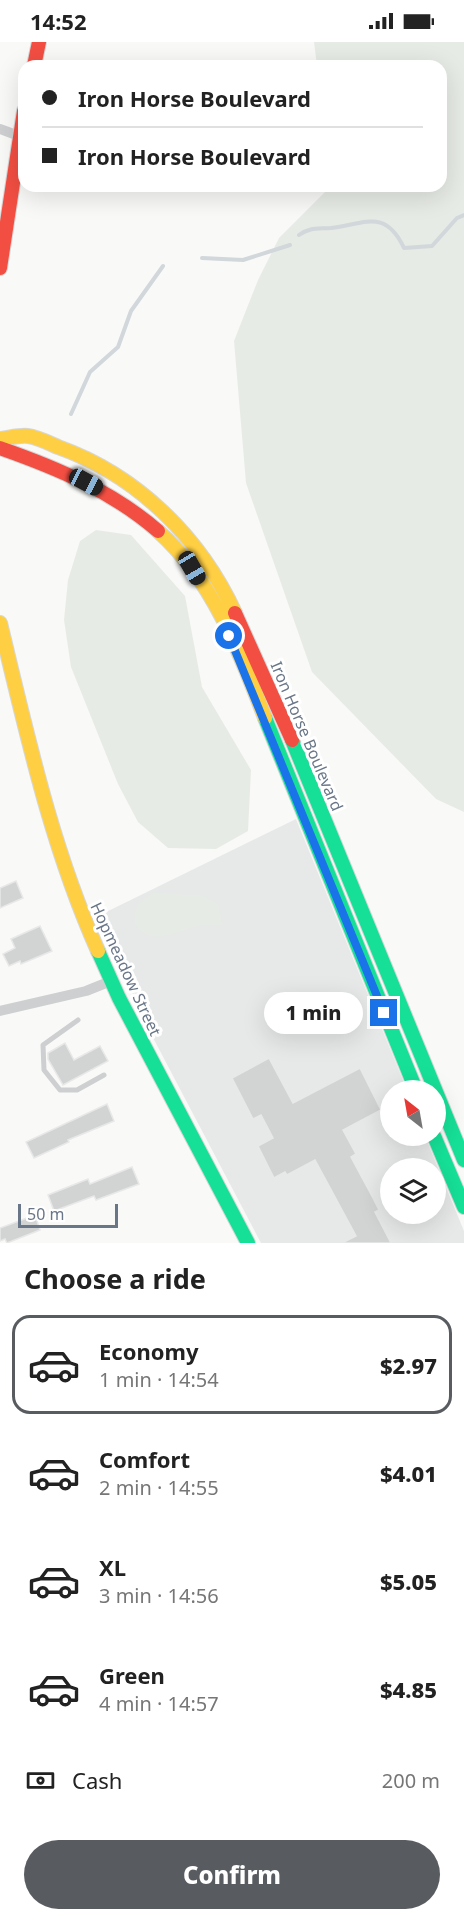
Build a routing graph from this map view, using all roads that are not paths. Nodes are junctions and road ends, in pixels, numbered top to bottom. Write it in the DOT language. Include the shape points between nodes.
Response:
graph roads {
  1 [pos="39,42"];
  2 [pos="35,60"];
  3 [pos="0,129"];
  4 [pos="18,135"];
  5 [pos="18,142"];
  6 [pos="0,268"];
  7 [pos="0,440"];
  8 [pos="0,448"];
  9 [pos="0,623"];
  10 [pos="111,981"];
  11 [pos="0,1011"];
  12 [pos="78,1020"];
  13 [pos="104,1075"];
  14 [pos="412,1080"];
  15 [pos="438,1146"];
  16 [pos="464,1160"];
  17 [pos="464,1208"];
  18 [pos="248,1243"];
  1 -- 2 [label="main road"];
  3 -- 4 [label="street"];
  5 -- 6 [label="main road"];
  7 -- 16 [label="main road, Iron Horse Boulevard" via="28,436 78,454 128,482 162,510 205,560 228,598 288,731"];
  8 -- 14 [label="main road, Iron Horse Boulevard" via="71,473 102,490 138,513 192,568 236,650"];
  9 -- 10 [label="main road, Hopmeadow Street" via="62,860"];
  10 -- 11 [label="street" via="78,994"];
  10 -- 18 [label="main road, Hopmeadow Street"];
  12 -- 13 [label="lane" via="43,1045 44,1070 60,1090 77,1090"];
  15 -- 17 [label="main road"];
}
